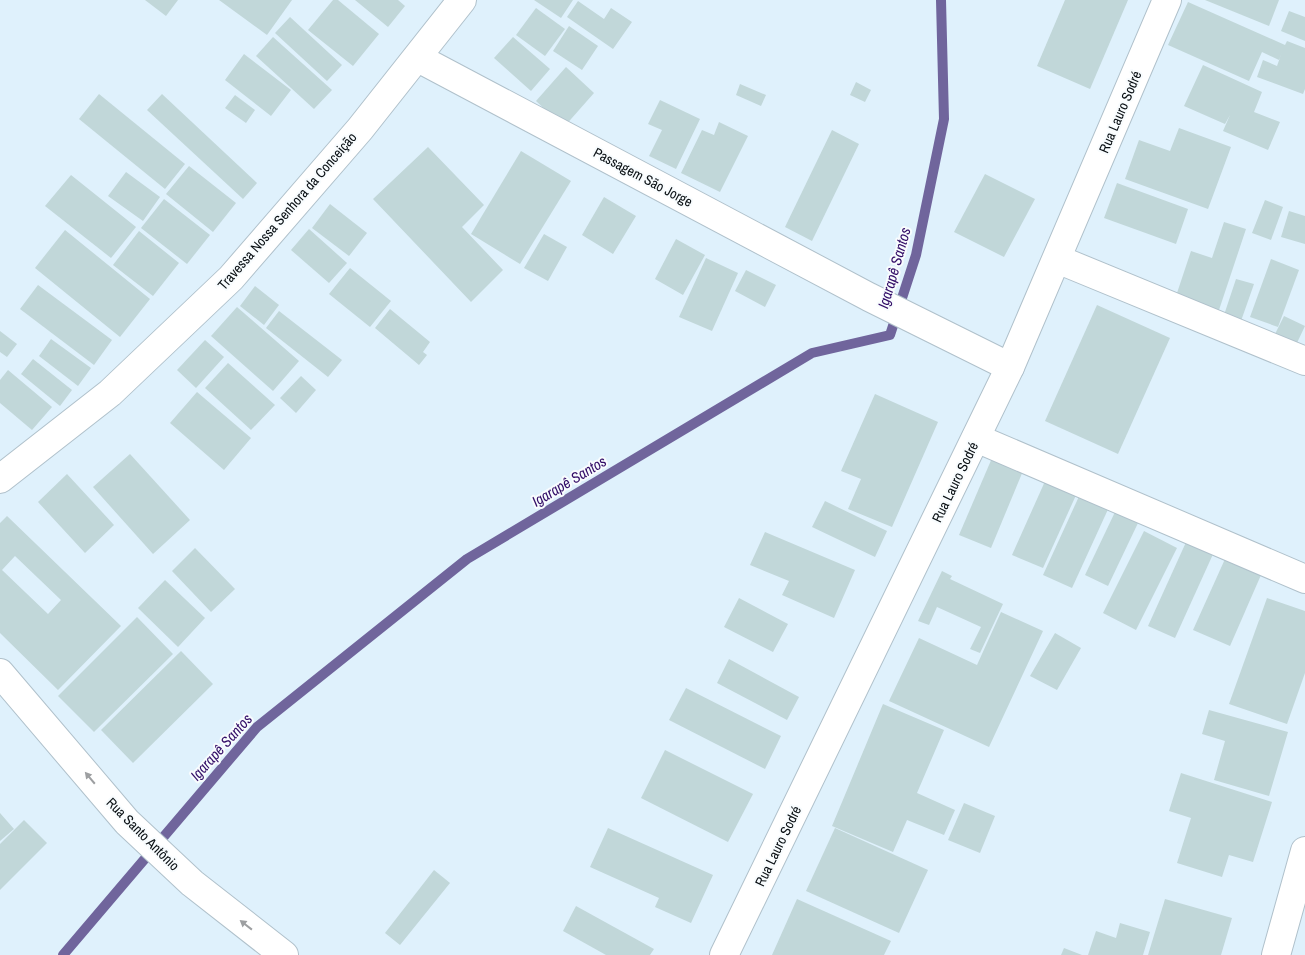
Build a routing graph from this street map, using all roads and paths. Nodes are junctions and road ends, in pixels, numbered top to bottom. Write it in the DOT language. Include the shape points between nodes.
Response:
graph roads {
  1 [pos="462,0"];
  2 [pos="1167,0"];
  3 [pos="418,58"];
  4 [pos="1057,259"];
  5 [pos="1305,361"];
  6 [pos="1010,367"];
  7 [pos="976,438"];
  8 [pos="0,479"];
  9 [pos="1305,579"];
  10 [pos="0,673"];
  11 [pos="1305,851"];
  12 [pos="284,955"];
  13 [pos="724,955"];
  14 [pos="1276,955"];
  1 -- 3 [label="street, Travessa Nossa Senhora da Conceição"];
  2 -- 4 [label="street, Rua Lauro Sodré"];
  3 -- 6 [label="street, Passagem São Jorge" via="869,297"];
  3 -- 8 [label="street, Travessa Nossa Senhora da Conceição" via="231,278 110,393"];
  4 -- 5 [label="street"];
  4 -- 6 [label="street, Rua Lauro Sodré"];
  6 -- 7 [label="street, Rua Lauro Sodré"];
  7 -- 9 [label="street"];
  7 -- 13 [label="street, Rua Lauro Sodré"];
  12 -- 10 [label="street, Rua Santo Antônio, one-way" via="192,883 127,822"];
  11 -- 14 [label="street"];
}
